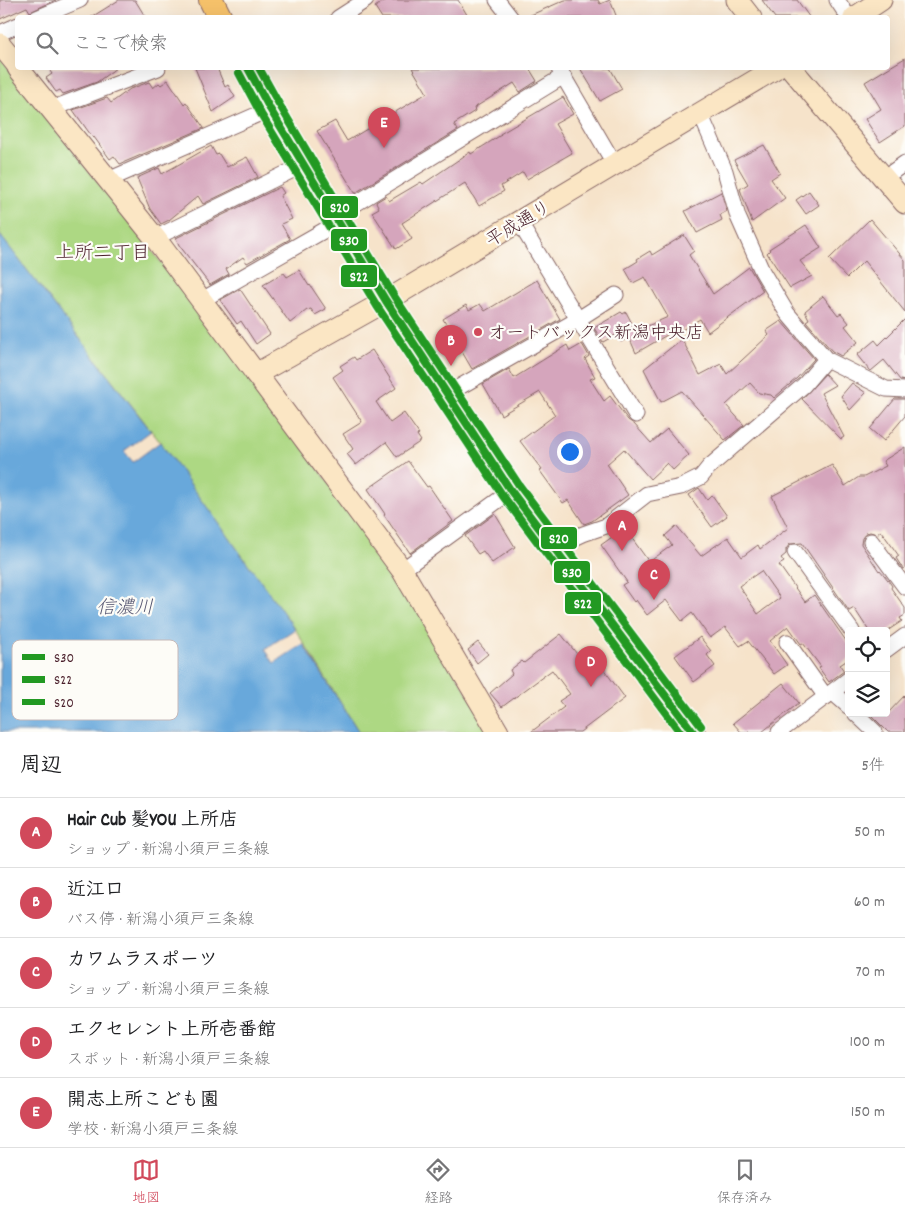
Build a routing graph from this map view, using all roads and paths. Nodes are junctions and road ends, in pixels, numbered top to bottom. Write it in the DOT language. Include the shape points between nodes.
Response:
graph roads {
  1 [pos="80,0"];
  2 [pos="211,0"];
  3 [pos="366,0"];
  4 [pos="497,0"];
  5 [pos="737,0"];
  6 [pos="837,0"];
  7 [pos="881,0"];
  8 [pos="44,15"];
  9 [pos="218,15"];
  10 [pos="343,15"];
  11 [pos="509,15"];
  12 [pos="749,15"];
  13 [pos="847,15"];
  14 [pos="858,15"];
  15 [pos="15,26"];
  16 [pos="0,32"];
  17 [pos="0,44"];
  18 [pos="15,63"];
  19 [pos="20,70"];
  20 [pos="153,70"];
  21 [pos="252,70"];
  22 [pos="773,70"];
  23 [pos="794,70"];
  24 [pos="560,72"];
  25 [pos="51,109"];
  26 [pos="270,109"];
  27 [pos="700,113"];
  28 [pos="905,163"];
  29 [pos="615,165"];
  30 [pos="303,166"];
  31 [pos="884,178"];
  32 [pos="108,180"];
  33 [pos="905,203"];
  34 [pos="336,220"];
  35 [pos="519,222"];
  36 [pos="155,238"];
  37 [pos="616,295"];
  38 [pos="202,300"];
  39 [pos="386,301"];
  40 [pos="577,320"];
  41 [pos="826,359"];
  42 [pos="256,374"];
  43 [pos="905,390"];
  44 [pos="448,394"];
  45 [pos="636,415"];
  46 [pos="512,492"];
  47 [pos="871,541"];
  48 [pos="552,548"];
  49 [pos="795,552"];
  50 [pos="402,570"];
  51 [pos="905,587"];
  52 [pos="849,627"];
  53 [pos="905,636"];
  54 [pos="787,642"];
  55 [pos="890,647"];
  56 [pos="845,682"];
  57 [pos="829,694"];
  58 [pos="845,704"];
  59 [pos="859,717"];
  60 [pos="498,732"];
  61 [pos="693,732"];
  62 [pos="779,732"];
  63 [pos="875,732"];
  1 -- 8 [label="street"];
  2 -- 9 [label="main road"];
  3 -- 10 [label="street"];
  4 -- 11 [label="street"];
  5 -- 12 [label="street"];
  6 -- 13 [label="street"];
  7 -- 14 [label="street"];
  15 -- 16 [label="street"];
  17 -- 18 [label="street"];
  19 -- 25 [label="street"];
  20 -- 25 [label="street"];
  21 -- 26 [label="main road"];
  22 -- 27 [label="street, 平成通り"];
  23 -- 31 [label="street"];
  24 -- 29 [label="street"];
  24 -- 34 [label="street"];
  25 -- 32 [label="street"];
  26 -- 30 [label="main road"];
  26 -- 32 [label="street"];
  27 -- 29 [label="street, 平成通り"];
  27 -- 41 [label="street" via="762,272 787,313"];
  28 -- 31 [label="street"];
  29 -- 35 [label="street, 平成通り"];
  30 -- 34 [label="main road"];
  30 -- 36 [label="street"];
  31 -- 33 [label="street"];
  32 -- 36 [label="street"];
  34 -- 38 [label="street"];
  34 -- 39 [label="main road"];
  35 -- 39 [label="street, 平成通り"];
  35 -- 40 [label="street"];
  36 -- 38 [label="street"];
  37 -- 40 [label="street"];
  38 -- 42 [label="street"];
  39 -- 42 [label="street, 平成通り"];
  39 -- 44 [label="main road"];
  40 -- 44 [label="street"];
  40 -- 45 [label="street"];
  41 -- 43 [label="street" via="886,389"];
  41 -- 48 [label="street" via="804,385 701,477 681,488 647,494 606,526"];
  42 -- 50 [label="street"];
  44 -- 46 [label="main road"];
  46 -- 48 [label="main road"];
  46 -- 50 [label="street"];
  47 -- 51 [label="street"];
  48 -- 61 [label="main road"];
  49 -- 52 [label="street"];
  50 -- 60 [label="street"];
  53 -- 55 [label="street"];
  54 -- 57 [label="street"];
  56 -- 57 [label="street"];
  57 -- 58 [label="street"];
  57 -- 62 [label="street"];
  59 -- 63 [label="street"];
}
